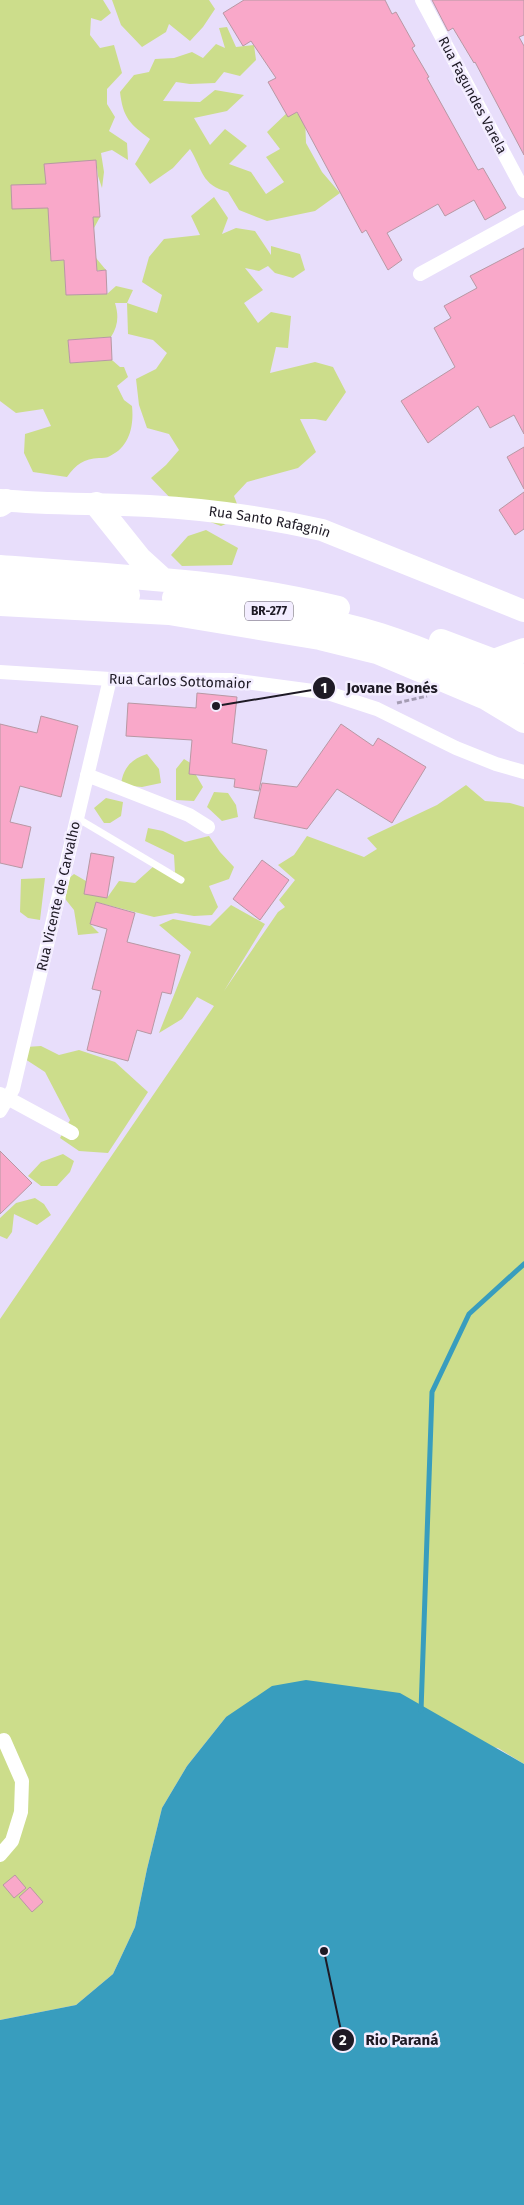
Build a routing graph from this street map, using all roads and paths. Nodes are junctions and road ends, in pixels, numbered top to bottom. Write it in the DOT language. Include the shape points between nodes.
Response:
graph roads {
  1 [pos="422,0"];
  2 [pos="524,191"];
  3 [pos="524,217"];
  4 [pos="420,274"];
  5 [pos="2,502"];
  6 [pos="96,504"];
  7 [pos="0,567"];
  8 [pos="162,579"];
  9 [pos="0,585"];
  10 [pos="0,604"];
  11 [pos="524,611"];
  12 [pos="524,650"];
  13 [pos="494,661"];
  14 [pos="0,672"];
  15 [pos="524,677"];
  16 [pos="110,679"];
  17 [pos="460,688"];
  18 [pos="524,696"];
  19 [pos="377,709"];
  20 [pos="524,721"];
  21 [pos="524,772"];
  22 [pos="87,775"];
  23 [pos="77,818"];
  24 [pos="208,827"];
  25 [pos="181,880"];
  26 [pos="4,1097"];
  27 [pos="0,1111"];
  28 [pos="72,1132"];
  29 [pos="4,1740"];
  30 [pos="0,1855"];
  1 -- 2 [label="street, Rua Fagundes Varela"];
  3 -- 4 [label="street"];
  5 -- 6 [label="main road, Rua Santo Rafagnin"];
  6 -- 8 [label="highway" via="140,559"];
  6 -- 11 [label="main road, Rua Santo Rafagnin" via="244,514 322,530"];
  7 -- 8 [label="highway, BR-277"];
  8 -- 13 [label="highway, BR-277" via="254,590 336,607 388,620"];
  9 -- 18 [label="highway, BR-277" via="170,598 326,621 380,635 441,657"];
  10 -- 17 [label="highway" via="170,614 320,638 377,652"];
  12 -- 13 [label="highway"];
  13 -- 15 [label="highway, BR-277"];
  14 -- 16 [label="street, Rua Carlos Sottomaior"];
  16 -- 19 [label="street, Rua Carlos Sottomaior" via="231,680 328,693"];
  16 -- 22 [label="street, Rua Vicente de Carvalho"];
  17 -- 19 [label="path"];
  17 -- 20 [label="highway" via="486,698"];
  19 -- 21 [label="street, Rua Carlos Sottomaior" via="456,748"];
  22 -- 23 [label="street, Rua Vicente de Carvalho"];
  22 -- 24 [label="street" via="188,815"];
  23 -- 25 [label="lane"];
  23 -- 26 [label="street, Rua Vicente de Carvalho" via="15,1079"];
  26 -- 27 [label="street, Rua Vicente de Carvalho"];
  26 -- 28 [label="street"];
  29 -- 30 [label="street" via="22,1782 21,1812 12,1841"];
}
